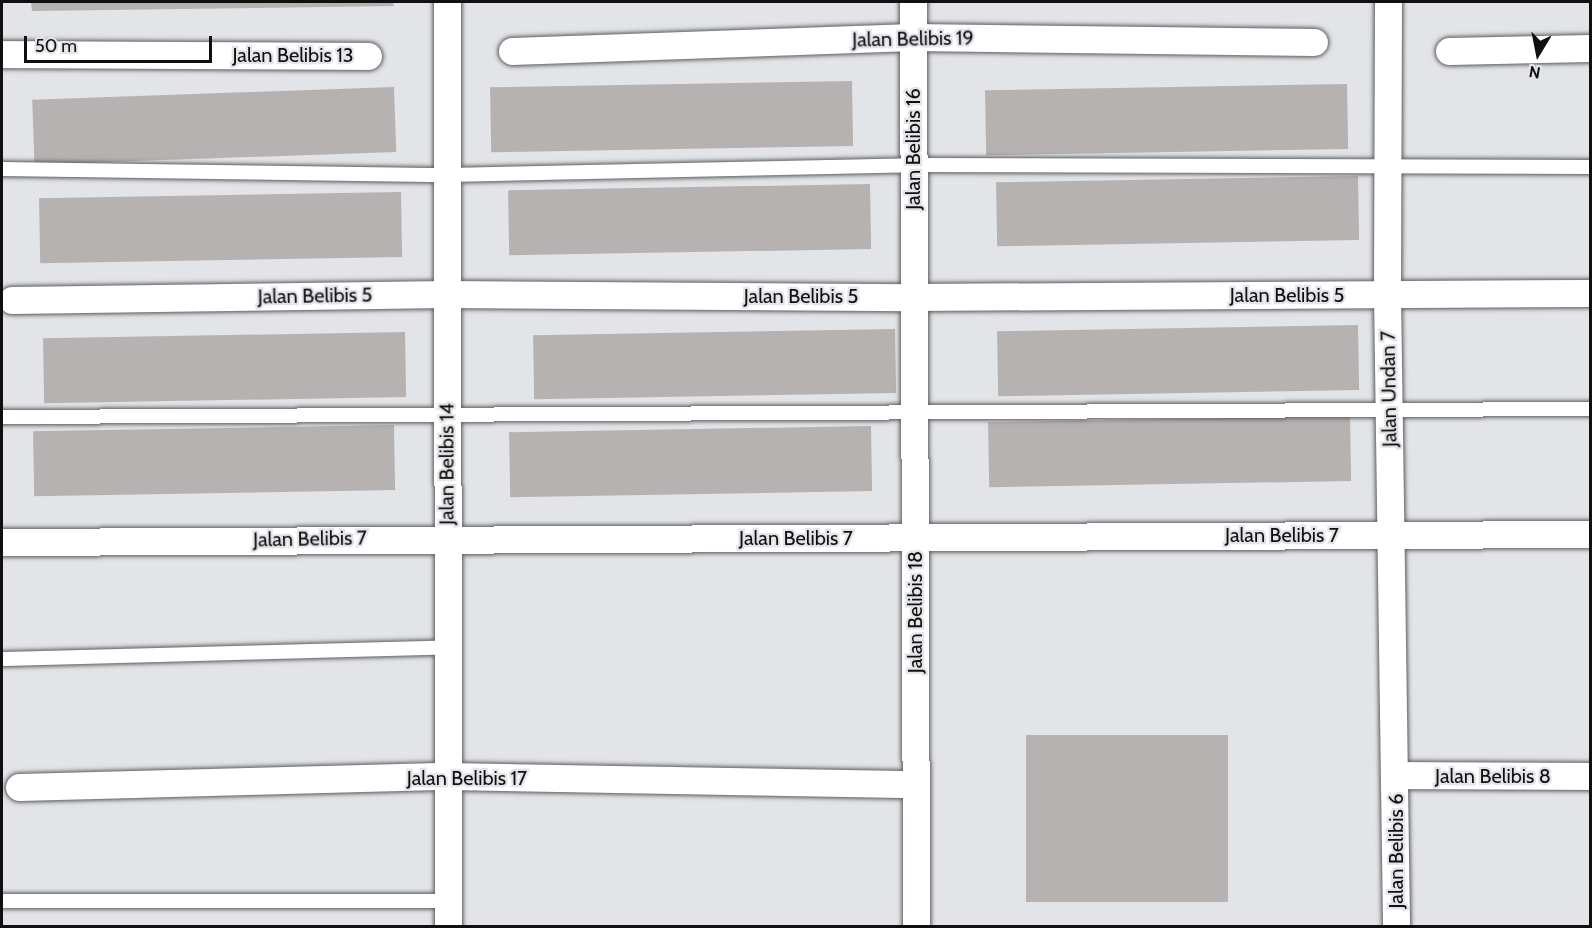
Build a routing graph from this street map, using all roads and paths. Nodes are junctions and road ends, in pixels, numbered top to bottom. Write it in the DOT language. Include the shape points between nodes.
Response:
graph roads {
  1 [pos="447,2"];
  2 [pos="913,2"];
  3 [pos="1388,2"];
  4 [pos="913,37"];
  5 [pos="1314,42"];
  6 [pos="1590,48"];
  7 [pos="512,51"];
  8 [pos="1449,51"];
  9 [pos="2,54"];
  10 [pos="368,56"];
  11 [pos="913,165"];
  12 [pos="1590,167"];
  13 [pos="2,169"];
  14 [pos="1387,169"];
  15 [pos="447,175"];
  16 [pos="1590,293"];
  17 [pos="447,294"];
  18 [pos="1387,294"];
  19 [pos="914,297"];
  20 [pos="12,300"];
  21 [pos="1389,409"];
  22 [pos="1590,409"];
  23 [pos="914,411"];
  24 [pos="447,414"];
  25 [pos="2,417"];
  26 [pos="1392,534"];
  27 [pos="1590,534"];
  28 [pos="447,537"];
  29 [pos="914,538"];
  30 [pos="2,542"];
  31 [pos="448,647"];
  32 [pos="2,659"];
  33 [pos="448,776"];
  34 [pos="1396,776"];
  35 [pos="1590,776"];
  36 [pos="916,784"];
  37 [pos="19,787"];
  38 [pos="2,901"];
  39 [pos="448,914"];
  40 [pos="916,927"];
  41 [pos="1396,927"];
  1 -- 15 [label="street, Jalan Belibis 14"];
  2 -- 4 [label="street, Jalan Belibis 16"];
  3 -- 14 [label="street, Jalan Undan 7"];
  4 -- 5 [label="street, Jalan Belibis 19"];
  4 -- 7 [label="street, Jalan Belibis 19"];
  4 -- 11 [label="street, Jalan Belibis 16"];
  6 -- 8 [label="street"];
  9 -- 10 [label="street, Jalan Belibis 13"];
  11 -- 14 [label="lane"];
  11 -- 15 [label="lane"];
  11 -- 19 [label="street, Jalan Belibis 16"];
  12 -- 14 [label="lane"];
  13 -- 15 [label="lane"];
  14 -- 18 [label="street, Jalan Undan 7"];
  15 -- 17 [label="street, Jalan Belibis 14"];
  16 -- 18 [label="street, Jalan Belibis 5"];
  17 -- 19 [label="street, Jalan Belibis 5"];
  17 -- 20 [label="street, Jalan Belibis 5"];
  17 -- 24 [label="street, Jalan Belibis 14"];
  18 -- 19 [label="street, Jalan Belibis 5"];
  18 -- 21 [label="street, Jalan Undan 7"];
  19 -- 23 [label="street, Jalan Belibis 18"];
  21 -- 22 [label="lane"];
  21 -- 23 [label="lane"];
  21 -- 26 [label="street, Jalan Undan 7"];
  23 -- 24 [label="lane"];
  23 -- 29 [label="street, Jalan Belibis 18"];
  24 -- 25 [label="lane"];
  24 -- 28 [label="street, Jalan Belibis 14"];
  26 -- 27 [label="street, Jalan Belibis 7"];
  26 -- 29 [label="street, Jalan Belibis 7"];
  26 -- 34 [label="street, Jalan Undan 7"];
  28 -- 29 [label="street, Jalan Belibis 7"];
  28 -- 30 [label="street, Jalan Belibis 7"];
  28 -- 31 [label="street, Jalan Belibis 14"];
  29 -- 36 [label="street, Jalan Belibis 18"];
  31 -- 32 [label="lane"];
  31 -- 33 [label="street, Jalan Belibis 14"];
  33 -- 36 [label="street, Jalan Belibis 17"];
  33 -- 37 [label="street, Jalan Belibis 17"];
  33 -- 39 [label="street, Jalan Belibis 14"];
  34 -- 35 [label="street, Jalan Belibis 8"];
  34 -- 41 [label="street, Jalan Belibis 6"];
  36 -- 40 [label="street, Jalan Belibis 18"];
  38 -- 39 [label="lane"];
}
